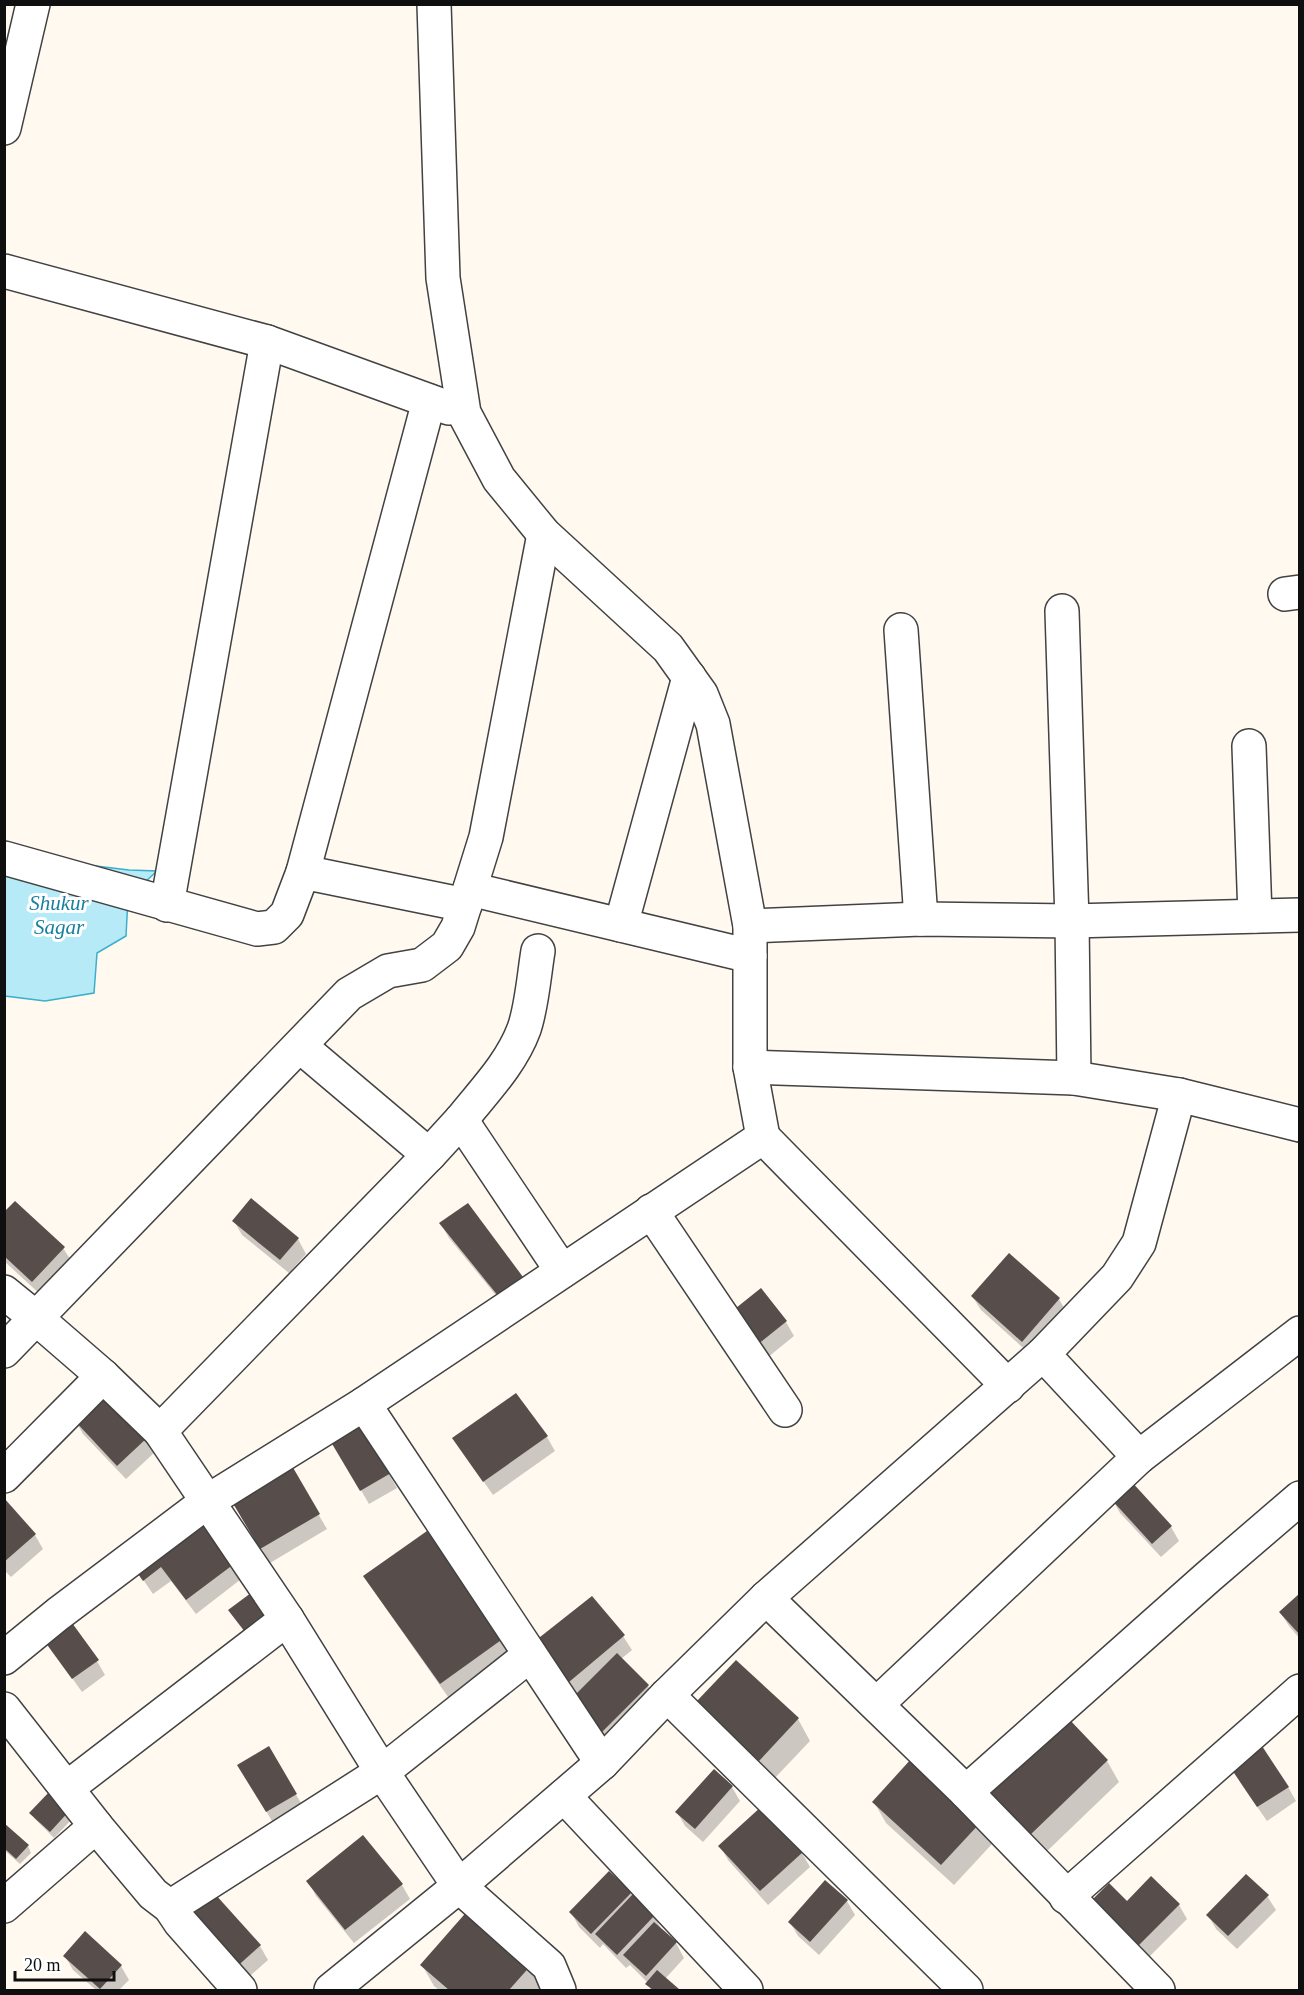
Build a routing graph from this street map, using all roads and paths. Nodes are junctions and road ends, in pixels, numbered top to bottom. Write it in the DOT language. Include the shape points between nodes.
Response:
graph roads {
  1 [pos="33,4"];
  2 [pos="434,4"];
  3 [pos="4,128"];
  4 [pos="4,271"];
  5 [pos="267,342"];
  6 [pos="429,400"];
  7 [pos="465,413"];
  8 [pos="544,534"];
  9 [pos="1062,612"];
  10 [pos="902,630"];
  11 [pos="689,677"];
  12 [pos="1249,746"];
  13 [pos="4,858"];
  14 [pos="303,872"];
  15 [pos="467,897"];
  16 [pos="167,905"];
  17 [pos="1299,915"];
  18 [pos="1255,916"];
  19 [pos="921,919"];
  20 [pos="1072,921"];
  21 [pos="621,925"];
  22 [pos="750,941"];
  23 [pos="538,951"];
  24 [pos="300,1046"];
  25 [pos="750,1067"];
  26 [pos="1074,1078"];
  27 [pos="1179,1095"];
  28 [pos="461,1120"];
  29 [pos="1299,1125"];
  30 [pos="763,1137"];
  31 [pos="429,1155"];
  32 [pos="651,1211"];
  33 [pos="562,1271"];
  34 [pos="4,1292"];
  35 [pos="36,1318"];
  36 [pos="1298,1326"];
  37 [pos="4,1351"];
  38 [pos="1044,1354"];
  39 [pos="103,1376"];
  40 [pos="1008,1386"];
  41 [pos="364,1404"];
  42 [pos="785,1410"];
  43 [pos="160,1431"];
  44 [pos="1139,1457"];
  45 [pos="4,1476"];
  46 [pos="1299,1498"];
  47 [pos="208,1501"];
  48 [pos="766,1598"];
  49 [pos="287,1619"];
  50 [pos="530,1655"];
  51 [pos="4,1658"];
  52 [pos="667,1695"];
  53 [pos="1297,1702"];
  54 [pos="877,1704"];
  55 [pos="4,1709"];
  56 [pos="602,1764"];
  57 [pos="382,1772"];
  58 [pos="67,1788"];
  59 [pos="966,1792"];
  60 [pos="564,1796"];
  61 [pos="96,1826"];
  62 [pos="459,1886"];
  63 [pos="1065,1897"];
  64 [pos="4,1906"];
  65 [pos="170,1907"];
  66 [pos="240,1990"];
  67 [pos="331,1990"];
  68 [pos="559,1990"];
  69 [pos="746,1990"];
  70 [pos="966,1990"];
  71 [pos="1158,1990"];
  1 -- 3 [label="street"];
  2 -- 7 [label="street" via="443,278"];
  4 -- 5 [label="street"];
  5 -- 6 [label="street"];
  5 -- 16 [label="street"];
  6 -- 7 [label="street"];
  6 -- 14 [label="street"];
  7 -- 8 [label="street" via="499,479"];
  8 -- 11 [label="street" via="669,648"];
  8 -- 15 [label="street" via="486,837"];
  9 -- 20 [label="street"];
  10 -- 19 [label="street"];
  11 -- 21 [label="street"];
  11 -- 22 [label="street" via="713,724"];
  12 -- 18 [label="street"];
  13 -- 16 [label="street"];
  14 -- 15 [label="street"];
  14 -- 16 [label="street" via="287,914 274,927 257,929"];
  15 -- 21 [label="street"];
  15 -- 24 [label="street" via="458,927 447,946 422,965 388,971 349,994"];
  17 -- 18 [label="street"];
  18 -- 20 [label="street"];
  19 -- 20 [label="street"];
  19 -- 22 [label="street"];
  20 -- 26 [label="street"];
  21 -- 22 [label="street"];
  22 -- 25 [label="street"];
  23 -- 28 [label="street" via="524,1027 507,1063"];
  24 -- 31 [label="street"];
  24 -- 35 [label="street"];
  25 -- 26 [label="street"];
  25 -- 30 [label="street"];
  26 -- 27 [label="street"];
  27 -- 29 [label="street"];
  27 -- 38 [label="street" via="1139,1243 1117,1277"];
  28 -- 31 [label="street"];
  28 -- 33 [label="street"];
  30 -- 32 [label="street"];
  30 -- 40 [label="street"];
  31 -- 43 [label="street"];
  32 -- 33 [label="street"];
  32 -- 42 [label="street"];
  33 -- 41 [label="street"];
  34 -- 35 [label="street"];
  35 -- 37 [label="street"];
  35 -- 39 [label="street"];
  36 -- 44 [label="street"];
  38 -- 40 [label="street"];
  38 -- 44 [label="street"];
  39 -- 43 [label="street"];
  39 -- 45 [label="street"];
  40 -- 48 [label="street"];
  41 -- 47 [label="street"];
  41 -- 50 [label="street"];
  43 -- 47 [label="street"];
  44 -- 54 [label="street"];
  46 -- 59 [label="street"];
  47 -- 49 [label="street"];
  47 -- 51 [label="street"];
  48 -- 52 [label="street"];
  48 -- 54 [label="street"];
  49 -- 57 [label="street"];
  49 -- 58 [label="street"];
  50 -- 56 [label="street"];
  50 -- 57 [label="street"];
  52 -- 56 [label="street"];
  52 -- 70 [label="street"];
  53 -- 63 [label="street"];
  54 -- 59 [label="street"];
  55 -- 58 [label="street"];
  56 -- 60 [label="street"];
  57 -- 62 [label="street"];
  57 -- 65 [label="street"];
  58 -- 61 [label="street"];
  59 -- 63 [label="street"];
  60 -- 62 [label="street"];
  60 -- 69 [label="street"];
  61 -- 64 [label="street"];
  61 -- 65 [label="street" via="153,1894"];
  62 -- 67 [label="street"];
  62 -- 68 [label="street" via="549,1966"];
  63 -- 71 [label="street"];
  65 -- 66 [label="street"];
}
